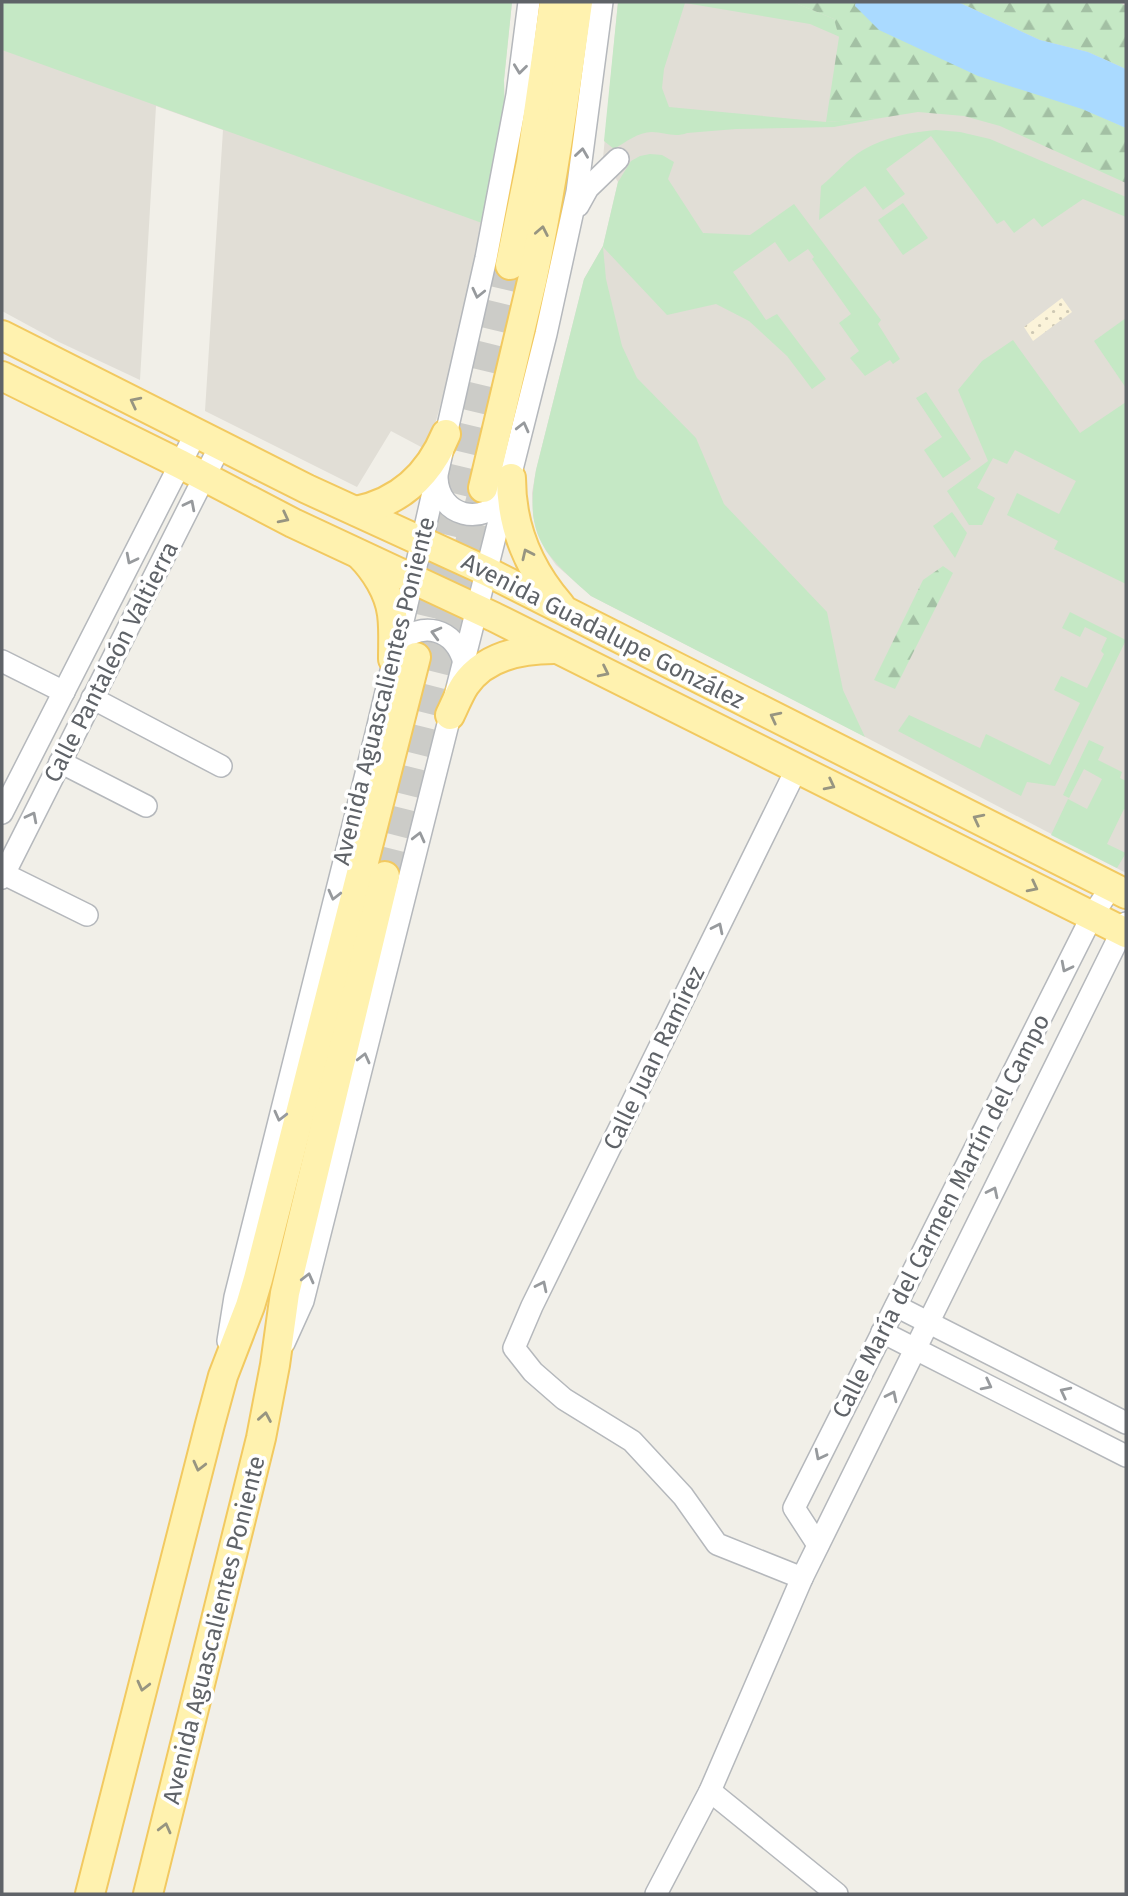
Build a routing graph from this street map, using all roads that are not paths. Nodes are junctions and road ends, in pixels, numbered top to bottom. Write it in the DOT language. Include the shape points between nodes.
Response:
graph roads {
  1 [pos="529,2"];
  2 [pos="554,2"];
  3 [pos="578,2"];
  4 [pos="602,2"];
  5 [pos="618,159"];
  6 [pos="571,220"];
  7 [pos="510,265"];
  8 [pos="2,335"];
  9 [pos="2,376"];
  10 [pos="446,434"];
  11 [pos="208,439"];
  12 [pos="192,470"];
  13 [pos="436,476"];
  14 [pos="500,488"];
  15 [pos="356,511"];
  16 [pos="422,541"];
  17 [pos="358,553"];
  18 [pos="486,571"];
  19 [pos="413,579"];
  20 [pos="477,609"];
  21 [pos="564,610"];
  22 [pos="557,649"];
  23 [pos="402,653"];
  24 [pos="2,661"];
  25 [pos="464,662"];
  26 [pos="64,692"];
  27 [pos="92,698"];
  28 [pos="450,715"];
  29 [pos="60,762"];
  30 [pos="221,766"];
  31 [pos="797,768"];
  32 [pos="146,806"];
  33 [pos="2,813"];
  34 [pos="2,875"];
  35 [pos="385,876"];
  36 [pos="1118,890"];
  37 [pos="87,915"];
  38 [pos="1091,916"];
  39 [pos="1125,929"];
  40 [pos="895,1306"];
  41 [pos="928,1322"];
  42 [pos="882,1332"];
  43 [pos="915,1349"];
  44 [pos="275,1365"];
  45 [pos="1121,1420"];
  46 [pos="1103,1444"];
  47 [pos="1126,1456"];
  48 [pos="818,1545"];
  49 [pos="802,1578"];
  50 [pos="710,1791"];
  51 [pos="90,1894"];
  52 [pos="148,1894"];
  53 [pos="656,1894"];
  54 [pos="837,1894"];
  1 -- 10 [label="street, Avenida Aguascalientes Poniente, one-way" via="517,95 486,258"];
  2 -- 7 [label="main road" via="531,162"];
  14 -- 3 [label="main road, Avenida Aguascalientes Poniente, one-way"];
  6 -- 4 [label="street, Avenida Aguascalientes Poniente, one-way"];
  5 -- 6 [label="street" via="588,188"];
  14 -- 6 [label="street, Avenida Aguascalientes Poniente, one-way" via="546,334"];
  11 -- 8 [label="main road, Avenida Guadalupe González, one-way"];
  9 -- 12 [label="main road, Avenida Guadalupe González"];
  10 -- 13 [label="street, Avenida Aguascalientes Poniente"];
  10 -- 15 [label="main road" via="431,464 407,489 383,504"];
  11 -- 12 [label="street, Calle Pantaleón Valtierra"];
  11 -- 15 [label="main road, Avenida Guadalupe González"];
  12 -- 17 [label="main road, Avenida Guadalupe González, one-way"];
  12 -- 26 [label="street, Calle Pantaleón Valtierra, one-way"];
  27 -- 12 [label="street, Calle Pantaleón Valtierra, one-way"];
  13 -- 14 [label="street" via="445,501 459,512 485,513 500,504"];
  13 -- 16 [label="street, Avenida Aguascalientes Poniente"];
  14 -- 18 [label="street, Avenida Aguascalientes Poniente"];
  21 -- 14 [label="main road, one-way" via="540,579"];
  15 -- 16 [label="main road, Avenida Guadalupe González"];
  16 -- 18 [label="main road, Avenida Guadalupe González"];
  16 -- 19 [label="street, Avenida Aguascalientes Poniente"];
  17 -- 19 [label="main road, Avenida Guadalupe González"];
  17 -- 23 [label="main road" via="388,597"];
  18 -- 20 [label="street, Avenida Aguascalientes Poniente"];
  18 -- 21 [label="main road, Avenida Guadalupe González"];
  19 -- 20 [label="main road, Avenida Guadalupe González"];
  19 -- 23 [label="street, Avenida Aguascalientes Poniente"];
  20 -- 22 [label="main road, Avenida Guadalupe González"];
  20 -- 25 [label="street, Avenida Aguascalientes Poniente"];
  36 -- 21 [label="main road, Avenida Guadalupe González, one-way"];
  22 -- 28 [label="main road" via="519,651 490,663 465,685"];
  22 -- 31 [label="main road, Avenida Guadalupe González, one-way"];
  25 -- 23 [label="street, one-way" via="457,645 433,630 413,632"];
  23 -- 51 [label="main road, Avenida Aguascalientes Poniente, one-way" via="258,1279 223,1376"];
  24 -- 26 [label="street"];
  25 -- 28 [label="street, Avenida Aguascalientes Poniente"];
  26 -- 33 [label="street, Calle Pantaleón Valtierra"];
  27 -- 29 [label="street, Calle Pantaleón Valtierra"];
  27 -- 30 [label="street"];
  44 -- 28 [label="street, Avenida Aguascalientes Poniente, one-way" via="303,1301"];
  29 -- 32 [label="street"];
  34 -- 29 [label="street, Calle Pantaleón Valtierra, one-way"];
  31 -- 38 [label="main road, Avenida Guadalupe González, one-way"];
  49 -- 31 [label="street, Calle Juan Ramírez, one-way" via="717,1544 682,1496 632,1441 564,1399 514,1348"];
  34 -- 37 [label="street"];
  35 -- 44 [label="main road, Avenida Aguascalientes Poniente" via="285,1293"];
  36 -- 38 [label="street, Calle María del Carmen Martín del Campo"];
  38 -- 39 [label="main road, Avenida Guadalupe González"];
  38 -- 40 [label="street, Calle María del Carmen Martín del Campo, one-way"];
  41 -- 39 [label="street, Calle María del Carmen Martín del Campo, one-way"];
  40 -- 41 [label="street"];
  40 -- 42 [label="street, Calle María del Carmen Martín del Campo"];
  41 -- 43 [label="street, Calle María del Carmen Martín del Campo"];
  45 -- 41 [label="street, one-way"];
  42 -- 43 [label="street"];
  42 -- 48 [label="street, Calle María del Carmen Martín del Campo, one-way" via="794,1508"];
  43 -- 46 [label="street, one-way"];
  48 -- 43 [label="street, Calle María del Carmen Martín del Campo, one-way"];
  52 -- 44 [label="main road, Avenida Aguascalientes Poniente, one-way"];
  45 -- 46 [label="street"];
  46 -- 47 [label="street"];
  48 -- 49 [label="street, Calle María del Carmen Martín del Campo"];
  49 -- 50 [label="street, Calle María del Carmen Martín del Campo"];
  50 -- 53 [label="street, Calle María del Carmen Martín del Campo"];
  50 -- 54 [label="street"];
}
